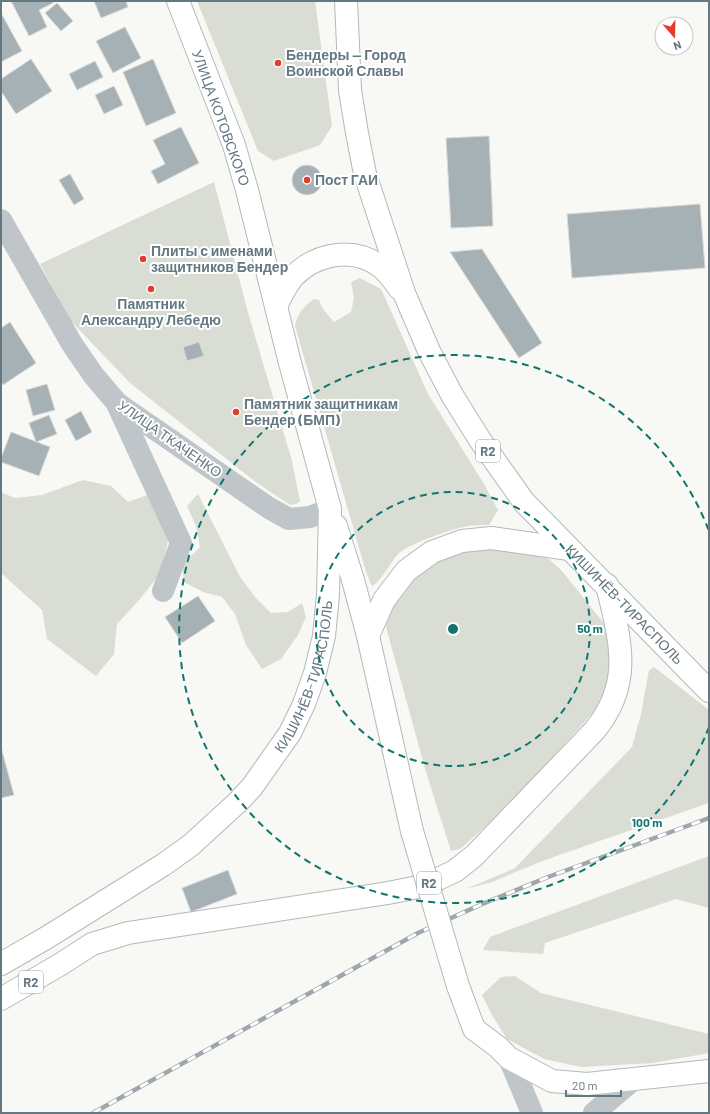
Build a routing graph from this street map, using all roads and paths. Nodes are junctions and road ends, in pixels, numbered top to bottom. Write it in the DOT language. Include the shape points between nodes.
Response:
graph roads {
  1 [pos="178,1"];
  2 [pos="346,1"];
  3 [pos="1,220"];
  4 [pos="404,293"];
  5 [pos="276,306"];
  6 [pos="117,403"];
  7 [pos="330,509"];
  8 [pos="569,549"];
  9 [pos="607,586"];
  10 [pos="163,591"];
  11 [pos="368,636"];
  12 [pos="709,691"];
  13 [pos="1,964"];
  14 [pos="1,999"];
  15 [pos="509,1058"];
  16 [pos="709,1071"];
  17 [pos="634,1079"];
  18 [pos="532,1113"];
  19 [pos="594,1113"];
  1 -- 5 [label="main road, УЛИЦА КОТОВСКОГО" via="234,144"];
  2 -- 4 [label="main road" via="350,90 365,174"];
  3 -- 6 [label="street, УЛИЦА ТКАЧЕНКО" via="72,344"];
  4 -- 5 [label="main road, R2" via="382,267 365,258 347,254 325,256 307,265 292,278"];
  4 -- 8 [label="main road, КИШИНЁВ-ТИРАСПОЛЬ / R2" via="429,351 480,440 524,502"];
  5 -- 7 [label="main road, КИШИНЁВ-ТИРАСПОЛЬ / R2"];
  6 -- 7 [label="street, УЛИЦА ТКАЧЕНКО" via="289,519 310,517"];
  6 -- 10 [label="street" via="181,543"];
  7 -- 11 [label="main road, R2"];
  7 -- 13 [label="main road, КИШИНЁВ-ТИРАСПОЛЬ / R2" via="328,595 324,636 315,673 290,733 252,787 213,826 163,865"];
  8 -- 9 [label="main road, КИШИНЁВ-ТИРАСПОЛЬ / R2"];
  8 -- 11 [label="main road" via="491,538 462,541 432,552 406,571 397,582 384,600"];
  9 -- 12 [label="main road, КИШИНЁВ-ТИРАСПОЛЬ / R2"];
  9 -- 14 [label="main road, R2" via="620,645 621,662 617,691 611,707 594,731 474,856 455,871 423,886 388,893 128,933 92,944"];
  11 -- 15 [label="main road, R2, bridge" via="412,831 458,986 474,1028"];
  15 -- 17 [label="main road, R2" via="552,1081 587,1084"];
  15 -- 18 [label="street"];
  16 -- 17 [label="main road, R2"];
  17 -- 19 [label="street"];
}
